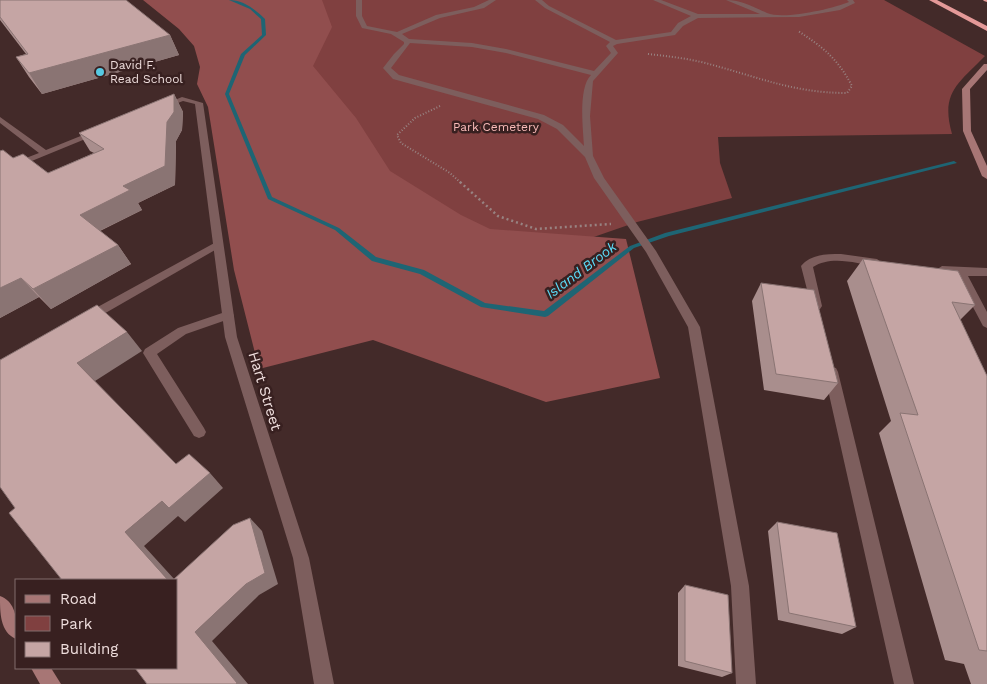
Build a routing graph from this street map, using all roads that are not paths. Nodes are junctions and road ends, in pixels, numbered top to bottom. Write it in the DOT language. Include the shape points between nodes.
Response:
graph roads {
  1 [pos="360,0"];
  2 [pos="493,0"];
  3 [pos="538,0"];
  4 [pos="656,0"];
  5 [pos="729,0"];
  6 [pos="746,0"];
  7 [pos="850,0"];
  8 [pos="932,0"];
  9 [pos="752,7"];
  10 [pos="697,16"];
  11 [pos="766,16"];
  12 [pos="987,29"];
  13 [pos="399,33"];
  14 [pos="407,41"];
  15 [pos="615,42"];
  16 [pos="987,66"];
  17 [pos="595,74"];
  18 [pos="152,111"];
  19 [pos="0,119"];
  20 [pos="108,128"];
  21 [pos="45,153"];
  22 [pos="589,156"];
  23 [pos="0,171"];
  24 [pos="987,176"];
  25 [pos="218,244"];
  26 [pos="893,264"];
  27 [pos="932,269"];
  28 [pos="960,272"];
  29 [pos="987,272"];
  30 [pos="98,312"];
  31 [pos="228,315"];
  32 [pos="820,323"];
  33 [pos="987,323"];
  34 [pos="829,360"];
  35 [pos="199,432"];
  36 [pos="0,605"];
  37 [pos="15,628"];
  38 [pos="41,669"];
  39 [pos="50,684"];
  40 [pos="324,684"];
  41 [pos="746,684"];
  42 [pos="904,684"];
  1 -- 13 [label="street" via="359,16 364,27"];
  2 -- 13 [label="street" via="475,9 443,15"];
  3 -- 15 [label="street"];
  4 -- 10 [label="street"];
  5 -- 9 [label="street"];
  6 -- 9 [label="street"];
  7 -- 11 [label="street" via="852,3 844,8 826,12"];
  8 -- 12 [label="highway"];
  9 -- 11 [label="street"];
  10 -- 11 [label="street"];
  10 -- 15 [label="street" via="685,20 673,34"];
  13 -- 14 [label="street"];
  14 -- 17 [label="street" via="472,45"];
  14 -- 22 [label="street" via="388,68 396,77 541,117 560,127"];
  15 -- 17 [label="street" via="609,46 615,53"];
  16 -- 24 [label="main road" via="966,89 967,131"];
  17 -- 22 [label="street" via="589,80 586,116"];
  18 -- 25 [label="street, Hart Street" via="182,99 199,103"];
  19 -- 21 [label="street"];
  20 -- 21 [label="street"];
  21 -- 23 [label="street"];
  22 -- 41 [label="street" via="599,178 641,234 694,327 740,586"];
  25 -- 30 [label="street"];
  25 -- 31 [label="street, Hart Street"];
  26 -- 32 [label="street" via="826,257 810,263 807,266"];
  27 -- 28 [label="street"];
  28 -- 29 [label="street"];
  28 -- 33 [label="street"];
  31 -- 35 [label="street" via="182,331 149,353"];
  31 -- 40 [label="street, Hart Street" via="231,337 301,558"];
  34 -- 42 [label="street"];
  36 -- 37 [label="main road"];
  38 -- 39 [label="main road"];
}
